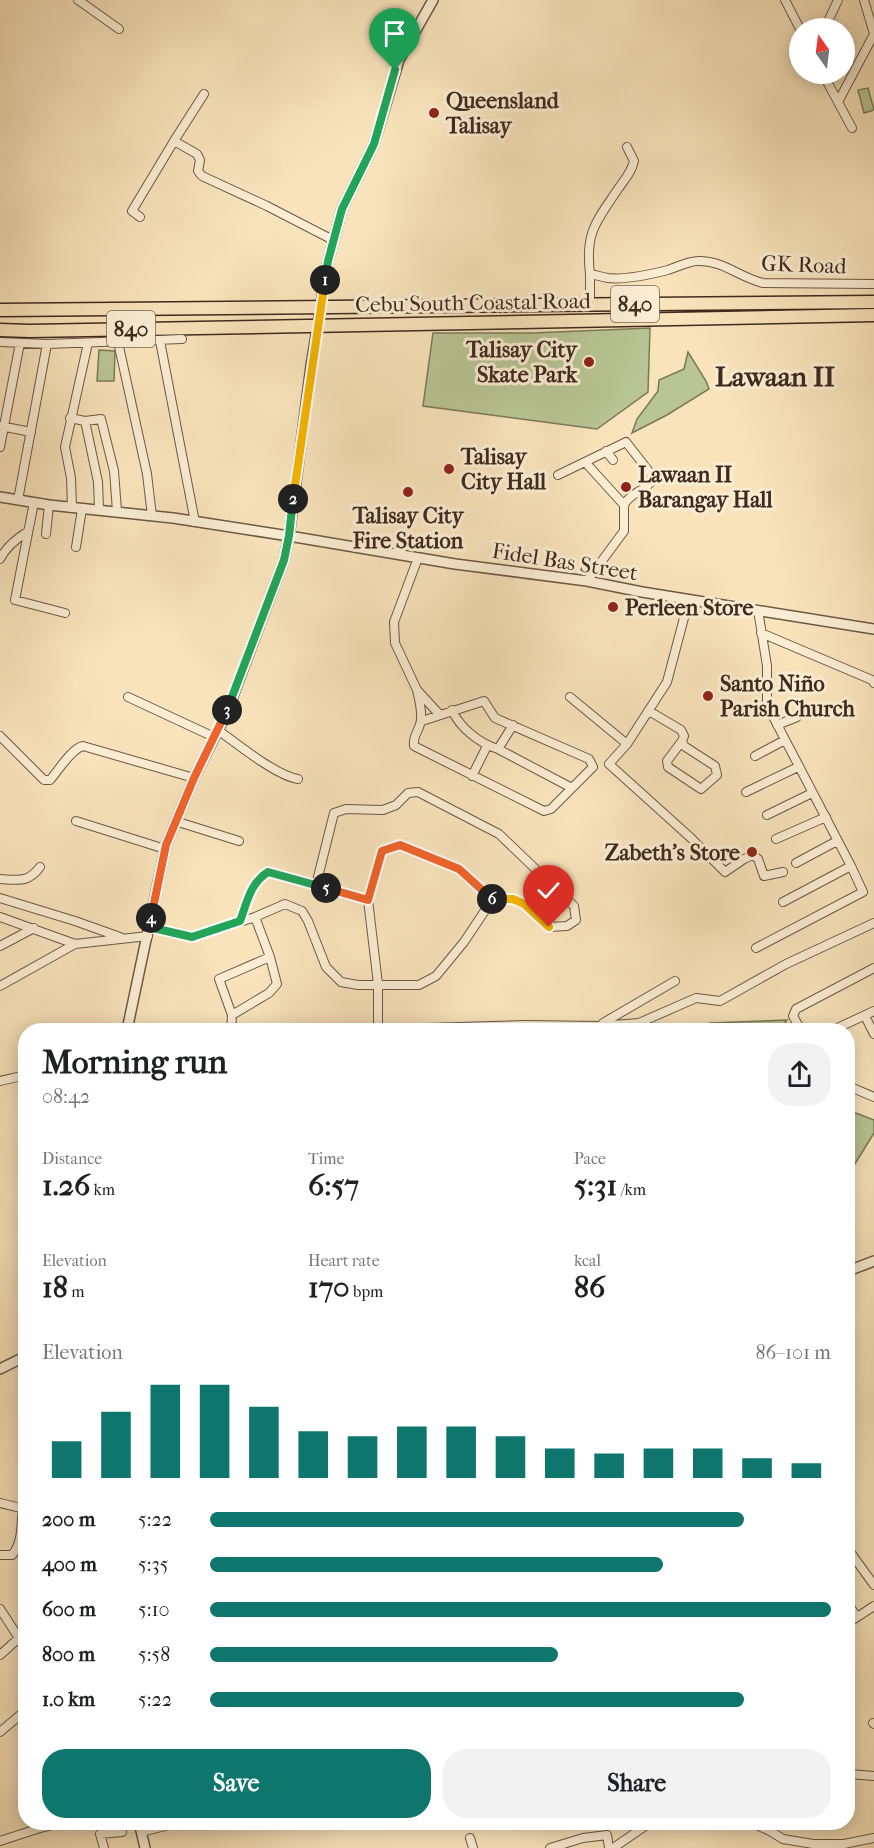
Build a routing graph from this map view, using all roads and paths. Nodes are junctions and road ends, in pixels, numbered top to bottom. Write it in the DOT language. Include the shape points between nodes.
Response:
graph roads {
  1 [pos="78,0"];
  2 [pos="433,0"];
  3 [pos="785,0"];
  4 [pos="838,0"];
  5 [pos="864,0"];
  6 [pos="794,18"];
  7 [pos="830,18"];
  8 [pos="119,29"];
  9 [pos="874,34"];
  10 [pos="828,84"];
  11 [pos="204,94"];
  12 [pos="838,102"];
  13 [pos="852,128"];
  14 [pos="174,141"];
  15 [pos="627,147"];
  16 [pos="140,217"];
  17 [pos="333,240"];
  18 [pos="590,274"];
  19 [pos="874,284"];
  20 [pos="874,302"];
  21 [pos="590,304"];
  22 [pos="320,307"];
  23 [pos="0,310"];
  24 [pos="874,315"];
  25 [pos="317,325"];
  26 [pos="0,330"];
  27 [pos="30,337"];
  28 [pos="182,339"];
  29 [pos="160,341"];
  30 [pos="118,342"];
  31 [pos="0,343"];
  32 [pos="20,343"];
  33 [pos="88,343"];
  34 [pos="47,344"];
  35 [pos="70,418"];
  36 [pos="85,421"];
  37 [pos="2,426"];
  38 [pos="31,432"];
  39 [pos="0,447"];
  40 [pos="606,451"];
  41 [pos="613,459"];
  42 [pos="585,462"];
  43 [pos="558,475"];
  44 [pos="0,497"];
  45 [pos="18,500"];
  46 [pos="34,502"];
  47 [pos="49,505"];
  48 [pos="624,505"];
  49 [pos="77,508"];
  50 [pos="99,509"];
  51 [pos="117,512"];
  52 [pos="153,516"];
  53 [pos="195,522"];
  54 [pos="27,532"];
  55 [pos="46,534"];
  56 [pos="289,536"];
  57 [pos="76,547"];
  58 [pos="418,558"];
  59 [pos="0,559"];
  60 [pos="587,582"];
  61 [pos="689,599"];
  62 [pos="758,610"];
  63 [pos="65,613"];
  64 [pos="874,630"];
  65 [pos="761,633"];
  66 [pos="874,683"];
  67 [pos="417,690"];
  68 [pos="128,697"];
  69 [pos="570,697"];
  70 [pos="452,710"];
  71 [pos="649,711"];
  72 [pos="439,714"];
  73 [pos="797,717"];
  74 [pos="422,721"];
  75 [pos="513,725"];
  76 [pos="777,725"];
  77 [pos="216,734"];
  78 [pos="0,736"];
  79 [pos="785,740"];
  80 [pos="682,741"];
  81 [pos="627,744"];
  82 [pos="487,746"];
  83 [pos="498,749"];
  84 [pos="755,756"];
  85 [pos="798,767"];
  86 [pos="472,776"];
  87 [pos="194,778"];
  88 [pos="298,779"];
  89 [pos="572,788"];
  90 [pos="746,792"];
  91 [pos="812,793"];
  92 [pos="766,815"];
  93 [pos="826,817"];
  94 [pos="76,821"];
  95 [pos="176,821"];
  96 [pos="776,839"];
  97 [pos="837,841"];
  98 [pos="239,842"];
  99 [pos="165,849"];
  100 [pos="796,863"];
  101 [pos="851,866"];
  102 [pos="40,867"];
  103 [pos="783,872"];
  104 [pos="0,879"];
  105 [pos="316,885"];
  106 [pos="0,898"];
  107 [pos="368,900"];
  108 [pos="492,900"];
  109 [pos="783,902"];
  110 [pos="0,917"];
  111 [pos="255,917"];
  112 [pos="240,921"];
  113 [pos="874,923"];
  114 [pos="34,928"];
  115 [pos="148,931"];
  116 [pos="121,938"];
  117 [pos="75,944"];
  118 [pos="0,946"];
  119 [pos="756,948"];
  120 [pos="270,957"];
  121 [pos="874,968"];
  122 [pos="675,981"];
  123 [pos="378,984"];
  124 [pos="0,986"];
  125 [pos="874,1011"];
  126 [pos="232,1015"];
  127 [pos="865,1016"];
  128 [pos="128,1023"];
  129 [pos="231,1023"];
  130 [pos="378,1023"];
  131 [pos="605,1023"];
  132 [pos="639,1023"];
  133 [pos="797,1023"];
  134 [pos="849,1023"];
  135 [pos="874,1034"];
  136 [pos="18,1077"];
  137 [pos="0,1081"];
  138 [pos="855,1089"];
  139 [pos="874,1097"];
  140 [pos="874,1262"];
  141 [pos="855,1269"];
  142 [pos="18,1360"];
  143 [pos="0,1369"];
  144 [pos="0,1503"];
  145 [pos="18,1507"];
  146 [pos="18,1546"];
  147 [pos="0,1555"];
  148 [pos="855,1559"];
  149 [pos="874,1585"];
  150 [pos="874,1606"];
  151 [pos="0,1609"];
  152 [pos="855,1614"];
  153 [pos="857,1617"];
  154 [pos="18,1636"];
  155 [pos="18,1639"];
  156 [pos="0,1653"];
  157 [pos="18,1717"];
  158 [pos="0,1732"];
  159 [pos="855,1775"];
  160 [pos="874,1776"];
  161 [pos="26,1830"];
  162 [pos="141,1830"];
  163 [pos="639,1830"];
  164 [pos="774,1830"];
  165 [pos="122,1832"];
  166 [pos="470,1838"];
  167 [pos="874,1838"];
  168 [pos="0,1841"];
  169 [pos="612,1847"];
  170 [pos="104,1848"];
  171 [pos="145,1848"];
  172 [pos="473,1848"];
  173 [pos="550,1848"];
  1 -- 8 [label="street"];
  2 -- 17 [label="street" via="399,60 374,144 342,209"];
  3 -- 6 [label="street"];
  4 -- 7 [label="street"];
  5 -- 9 [label="street"];
  9 -- 12 [label="street"];
  10 -- 12 [label="street"];
  11 -- 14 [label="street"];
  12 -- 13 [label="street"];
  14 -- 16 [label="street" via="134,206 132,211"];
  14 -- 17 [label="street" via="197,154 202,176"];
  15 -- 18 [label="street" via="633,165 591,232"];
  17 -- 22 [label="street"];
  18 -- 19 [label="street, GK Road" via="610,278 638,275 710,261 763,283"];
  18 -- 21 [label="street"];
  20 -- 21 [label="highway, Cebu South Coastal Road / 840"];
  21 -- 22 [label="highway, Cebu South Coastal Road / 840"];
  22 -- 23 [label="highway, Cebu South Coastal Road / 840"];
  22 -- 25 [label="street"];
  24 -- 25 [label="highway, Cebu South Coastal Road / 840"];
  25 -- 27 [label="highway, Cebu South Coastal Road / 840"];
  25 -- 56 [label="street"];
  26 -- 27 [label="highway, Cebu South Coastal Road / 840"];
  27 -- 32 [label="street"];
  27 -- 34 [label="street"];
  28 -- 29 [label="street"];
  29 -- 30 [label="street"];
  29 -- 53 [label="street"];
  30 -- 33 [label="street"];
  30 -- 52 [label="street"];
  31 -- 32 [label="street"];
  32 -- 37 [label="street"];
  33 -- 34 [label="street"];
  33 -- 35 [label="street"];
  34 -- 38 [label="street"];
  35 -- 36 [label="street"];
  35 -- 49 [label="street" via="65,447"];
  36 -- 50 [label="street" via="98,482"];
  36 -- 51 [label="street" via="101,419 114,471"];
  37 -- 38 [label="street"];
  37 -- 39 [label="street"];
  38 -- 45 [label="street"];
  40 -- 41 [label="street"];
  40 -- 42 [label="street"];
  40 -- 48 [label="street" via="626,442 654,478 628,497"];
  42 -- 43 [label="street"];
  42 -- 48 [label="street"];
  44 -- 45 [label="street, Fidel Bas Street"];
  45 -- 46 [label="street, Fidel Bas Street"];
  46 -- 47 [label="street, Fidel Bas Street"];
  46 -- 54 [label="street"];
  47 -- 49 [label="street, Fidel Bas Street"];
  47 -- 55 [label="street"];
  48 -- 60 [label="street" via="624,531"];
  49 -- 50 [label="street, Fidel Bas Street"];
  49 -- 57 [label="street"];
  50 -- 51 [label="street, Fidel Bas Street"];
  51 -- 52 [label="street, Fidel Bas Street"];
  52 -- 53 [label="street, Fidel Bas Street"];
  53 -- 56 [label="street, Fidel Bas Street"];
  54 -- 59 [label="street"];
  54 -- 63 [label="street" via="15,600"];
  56 -- 58 [label="street, Fidel Bas Street"];
  56 -- 77 [label="street" via="270,598"];
  58 -- 60 [label="street, Fidel Bas Street"];
  58 -- 67 [label="street" via="394,627 395,643"];
  60 -- 61 [label="street, Fidel Bas Street"];
  61 -- 62 [label="street, Fidel Bas Street"];
  61 -- 71 [label="street" via="667,682"];
  62 -- 64 [label="street, Fidel Bas Street"];
  62 -- 65 [label="street"];
  65 -- 66 [label="street"];
  65 -- 76 [label="street" via="767,666 767,705"];
  67 -- 72 [label="street"];
  67 -- 74 [label="street"];
  68 -- 77 [label="street"];
  69 -- 81 [label="street"];
  70 -- 72 [label="street"];
  70 -- 75 [label="street" via="483,701 495,718"];
  70 -- 82 [label="street" via="463,727"];
  71 -- 80 [label="street" via="681,730"];
  71 -- 81 [label="street"];
  72 -- 74 [label="street"];
  73 -- 76 [label="street"];
  74 -- 86 [label="street" via="414,746"];
  75 -- 83 [label="street"];
  75 -- 89 [label="street" via="590,760 592,769"];
  76 -- 79 [label="street"];
  77 -- 87 [label="street"];
  77 -- 88 [label="street" via="289,778"];
  78 -- 87 [label="street" via="44,780 50,780 83,746"];
  79 -- 84 [label="street"];
  79 -- 85 [label="street"];
  80 -- 80 [label="street" via="687,750 717,770 704,788 668,767 667,761"];
  81 -- 103 [label="street" via="609,764 725,872 753,855 764,876"];
  82 -- 83 [label="street"];
  82 -- 86 [label="street"];
  83 -- 89 [label="street"];
  85 -- 90 [label="street"];
  85 -- 91 [label="street"];
  86 -- 89 [label="street" via="544,811"];
  87 -- 95 [label="street"];
  91 -- 92 [label="street"];
  91 -- 93 [label="street"];
  93 -- 96 [label="street"];
  93 -- 97 [label="street"];
  94 -- 99 [label="street"];
  95 -- 98 [label="street"];
  95 -- 99 [label="street"];
  97 -- 100 [label="street"];
  97 -- 101 [label="street"];
  99 -- 115 [label="street"];
  101 -- 109 [label="street"];
  101 -- 119 [label="street" via="863,892"];
  102 -- 104 [label="street" via="25,880"];
  105 -- 107 [label="street"];
  105 -- 108 [label="street" via="334,813 346,809 383,810 396,805 408,793 418,792 499,834 574,906 576,920 567,926 549,927 524,904 513,899"];
  105 -- 112 [label="street" via="268,872 254,883"];
  106 -- 116 [label="street"];
  107 -- 108 [label="street" via="382,851 400,845 459,869"];
  107 -- 123 [label="street"];
  108 -- 123 [label="street" via="436,976 419,985"];
  110 -- 114 [label="street"];
  111 -- 112 [label="street"];
  111 -- 120 [label="street"];
  111 -- 123 [label="street" via="285,904 302,911 326,967 341,982"];
  112 -- 115 [label="street" via="192,937"];
  113 -- 132 [label="street" via="786,964 720,1001 696,998"];
  114 -- 117 [label="street"];
  114 -- 118 [label="street"];
  115 -- 116 [label="street"];
  115 -- 128 [label="street"];
  116 -- 117 [label="street"];
  117 -- 124 [label="street"];
  120 -- 126 [label="street" via="277,980 275,988"];
  120 -- 126 [label="street" via="219,978"];
  121 -- 133 [label="street" via="796,1009 793,1016"];
  122 -- 131 [label="street"];
  123 -- 130 [label="street"];
  125 -- 127 [label="street"];
  126 -- 129 [label="street"];
  127 -- 134 [label="street"];
  127 -- 135 [label="street"];
  136 -- 137 [label="street"];
  138 -- 139 [label="street"];
  140 -- 141 [label="street"];
  142 -- 143 [label="street"];
  144 -- 145 [label="street"];
  146 -- 147 [label="street" via="12,1555"];
  148 -- 149 [label="street"];
  150 -- 153 [label="street"];
  151 -- 154 [label="street"];
  152 -- 153 [label="street"];
  155 -- 156 [label="street"];
  157 -- 158 [label="street"];
  159 -- 160 [label="street"];
  161 -- 168 [label="street"];
  162 -- 171 [label="street"];
  163 -- 169 [label="street"];
  164 -- 167 [label="street" via="783,1839 813,1844 844,1844"];
  165 -- 170 [label="street" via="100,1834"];
  166 -- 172 [label="street"];
  169 -- 173 [label="street" via="607,1835"];
}
